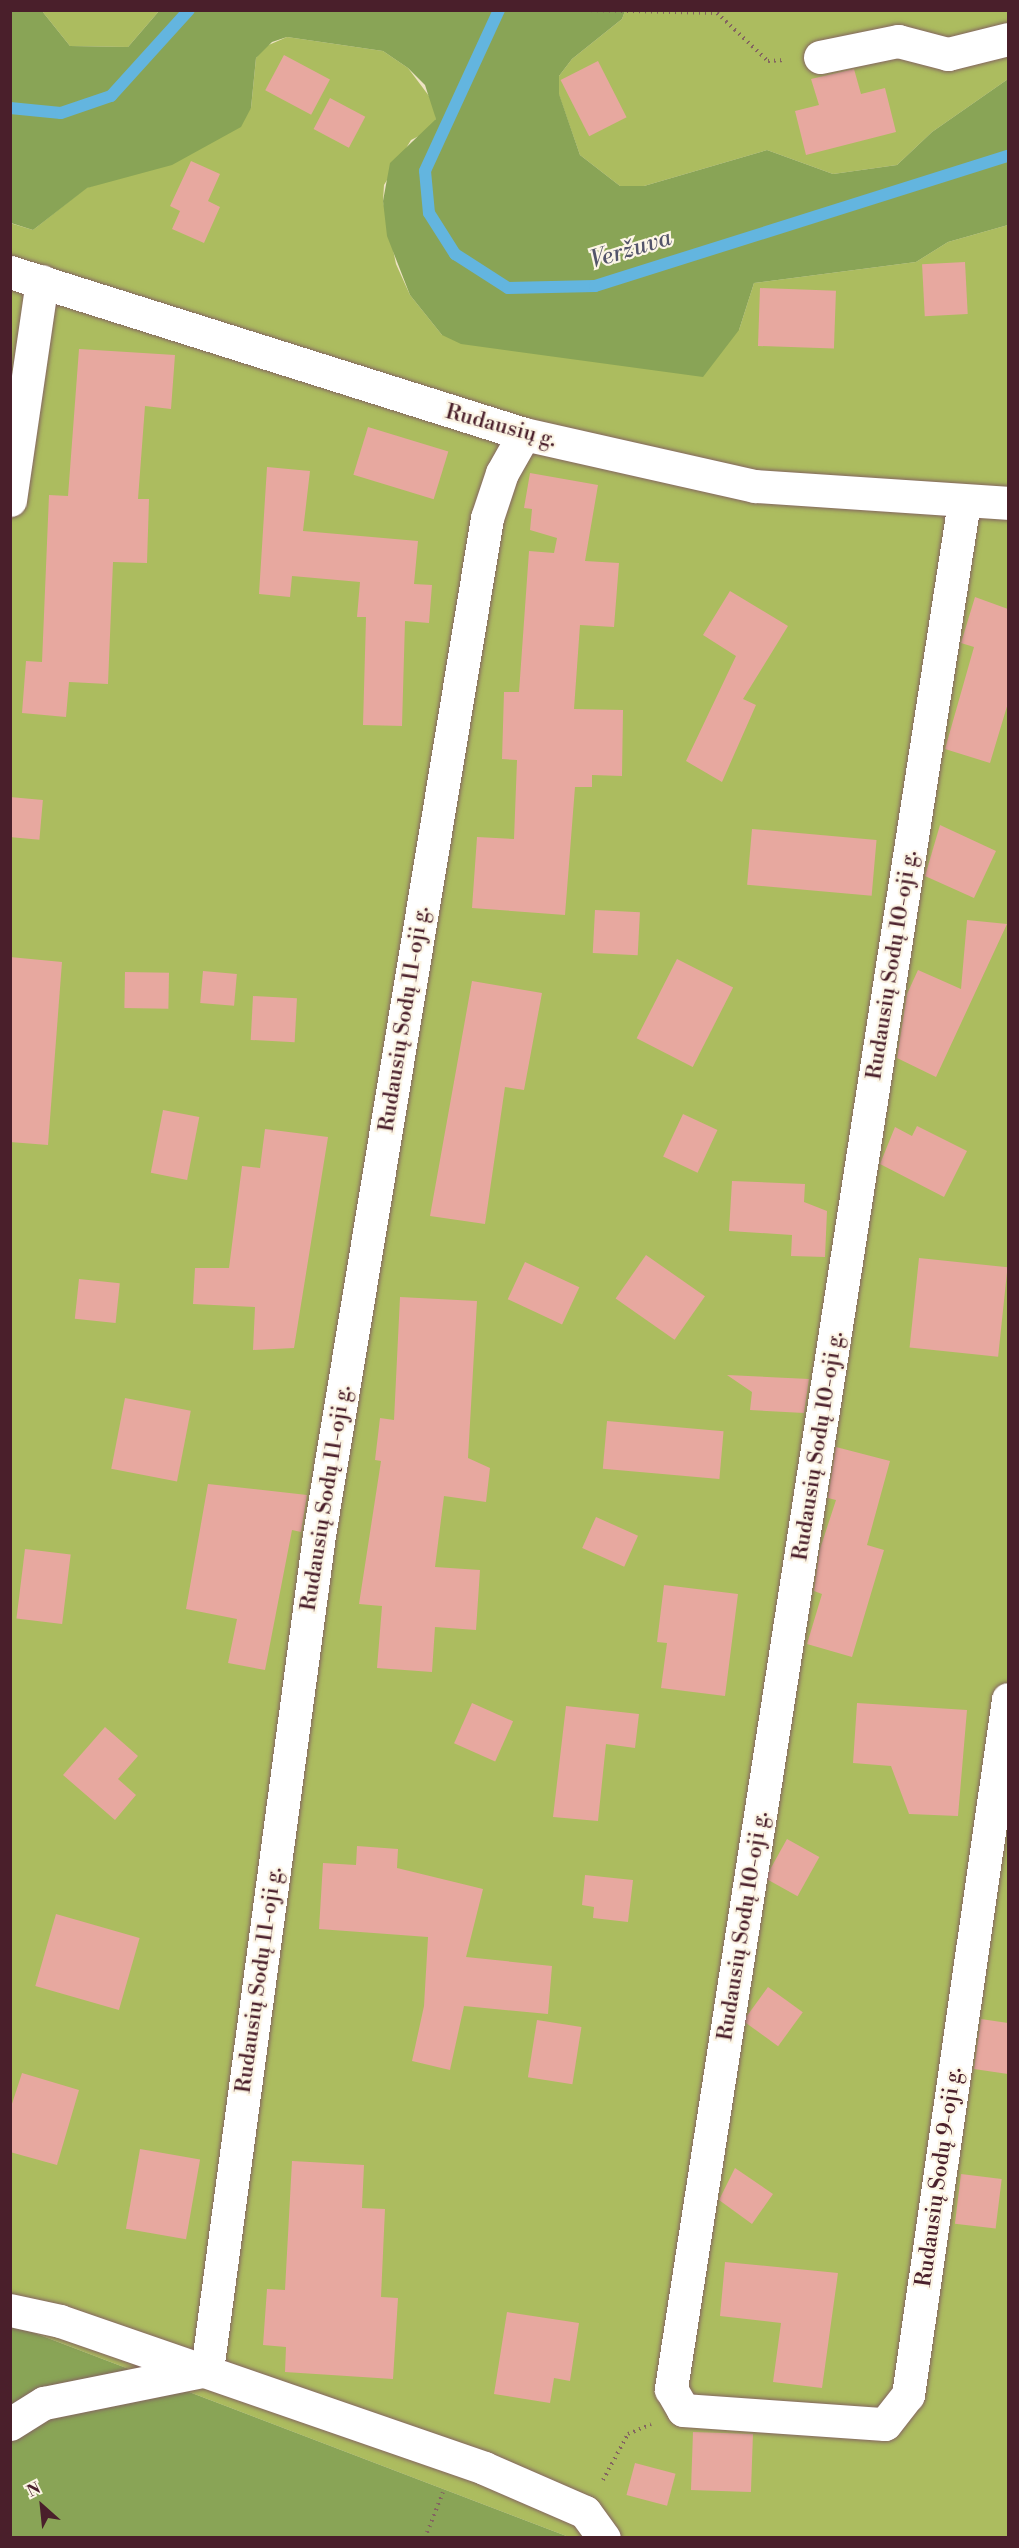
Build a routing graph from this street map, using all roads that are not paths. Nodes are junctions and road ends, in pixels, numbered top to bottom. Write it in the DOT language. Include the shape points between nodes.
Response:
graph roads {
  1 [pos="1008,39"];
  2 [pos="820,57"];
  3 [pos="10,272"];
  4 [pos="42,281"];
  5 [pos="524,434"];
  6 [pos="10,500"];
  7 [pos="964,502"];
  8 [pos="1008,502"];
  9 [pos="1008,1699"];
  10 [pos="10,2310"];
  11 [pos="207,2370"];
  12 [pos="677,2400"];
  13 [pos="10,2424"];
  14 [pos="604,2538"];
  1 -- 2 [label="street" via="948,54 898,41"];
  3 -- 4 [label="street, Rudausių g."];
  4 -- 5 [label="street, Rudausių g."];
  4 -- 6 [label="street"];
  5 -- 7 [label="street, Rudausių g." via="755,486"];
  5 -- 11 [label="street, Rudausių Sodų 11-oji g." via="502,473 487,518 319,1535"];
  7 -- 8 [label="street, Rudausių g."];
  7 -- 12 [label="street, Rudausių Sodų 10-oji g."];
  9 -- 12 [label="street, Rudausių Sodų 9-oji g." via="908,2395 885,2424"];
  10 -- 11 [label="street"];
  11 -- 13 [label="street" via="44,2403"];
  11 -- 14 [label="street" via="454,2458 585,2512"];
}
